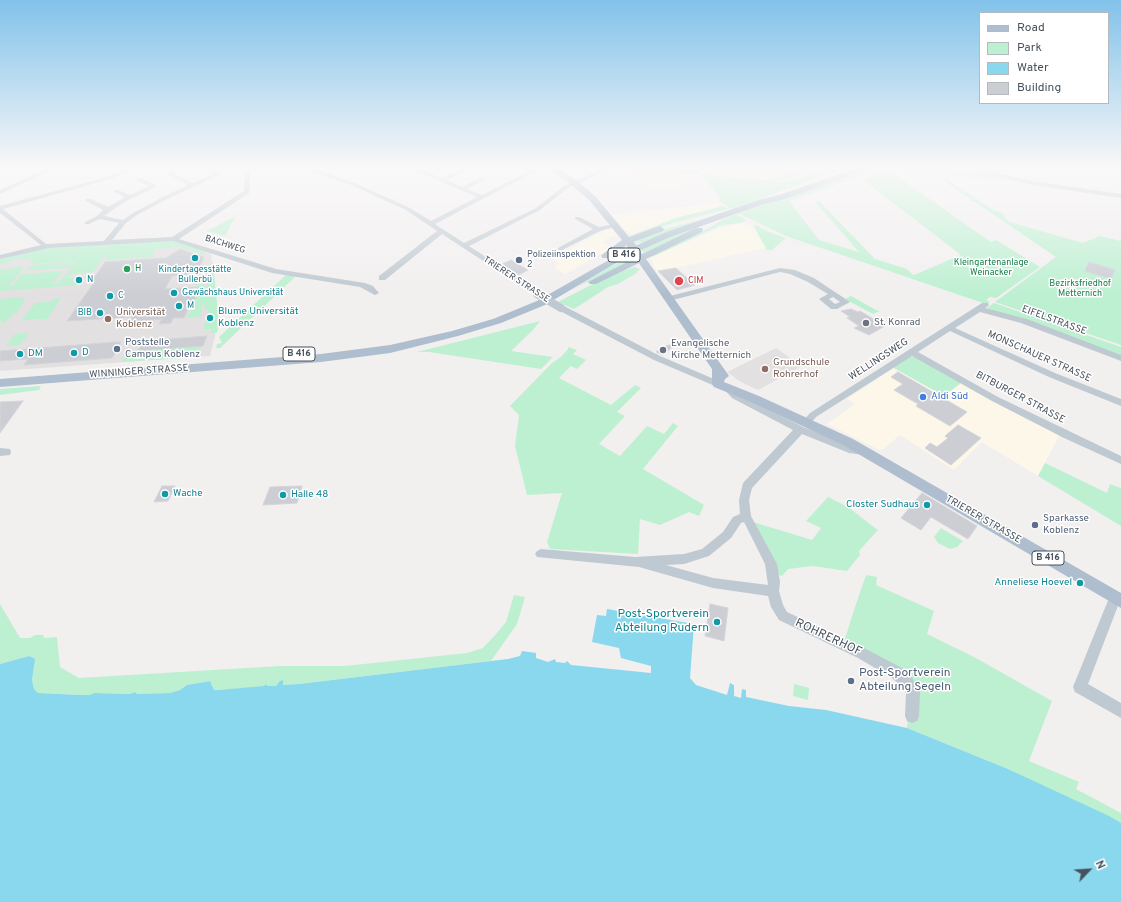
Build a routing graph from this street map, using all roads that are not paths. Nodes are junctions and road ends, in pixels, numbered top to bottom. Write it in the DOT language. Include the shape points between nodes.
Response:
graph roads {
  1 [pos="3,211"];
  2 [pos="106,211"];
  3 [pos="141,211"];
  4 [pos="217,211"];
  5 [pos="411,211"];
  6 [pos="455,211"];
  7 [pos="534,211"];
  8 [pos="603,211"];
  9 [pos="734,211"];
  10 [pos="726,214"];
  11 [pos="99,218"];
  12 [pos="577,218"];
  13 [pos="124,222"];
  14 [pos="87,223"];
  15 [pos="430,224"];
  16 [pos="615,226"];
  17 [pos="598,229"];
  18 [pos="441,232"];
  19 [pos="35,238"];
  20 [pos="174,239"];
  21 [pos="106,243"];
  22 [pos="629,243"];
  23 [pos="43,244"];
  24 [pos="464,246"];
  25 [pos="560,249"];
  26 [pos="16,252"];
  27 [pos="639,256"];
  28 [pos="0,257"];
  29 [pos="382,278"];
  30 [pos="376,293"];
  31 [pos="834,294"];
  32 [pos="669,299"];
  33 [pos="981,307"];
  34 [pos="527,309"];
  35 [pos="949,328"];
  36 [pos="912,352"];
  37 [pos="1121,358"];
  38 [pos="718,369"];
  39 [pos="1,380"];
  40 [pos="723,386"];
  41 [pos="742,393"];
  42 [pos="1121,403"];
  43 [pos="804,426"];
  44 [pos="1121,460"];
  45 [pos="746,516"];
  46 [pos="541,554"];
  47 [pos="635,562"];
  48 [pos="773,590"];
  49 [pos="1118,600"];
  50 [pos="1121,711"];
  51 [pos="912,716"];
  1 -- 19 [label="street"];
  2 -- 11 [label="street"];
  3 -- 13 [label="street"];
  4 -- 20 [label="street, BACHWEG"];
  5 -- 15 [label="street, TRIERER STRASSE"];
  6 -- 15 [label="street"];
  7 -- 24 [label="street"];
  8 -- 16 [label="main road"];
  9 -- 10 [label="main road"];
  10 -- 22 [label="main road" via="676,224"];
  10 -- 27 [label="main road" via="707,226"];
  10 -- 34 [label="main road, B 416" via="639,247 555,296"];
  11 -- 13 [label="street"];
  11 -- 14 [label="street"];
  12 -- 17 [label="street"];
  13 -- 21 [label="street"];
  15 -- 18 [label="street, TRIERER STRASSE"];
  16 -- 17 [label="street"];
  16 -- 22 [label="main road"];
  17 -- 25 [label="street"];
  18 -- 24 [label="street, TRIERER STRASSE"];
  18 -- 29 [label="street"];
  19 -- 23 [label="street"];
  19 -- 26 [label="street"];
  20 -- 21 [label="street"];
  20 -- 30 [label="street, BACHWEG" via="276,271 362,285"];
  21 -- 26 [label="street" via="49,246"];
  22 -- 27 [label="main road, B 416, bridge"];
  22 -- 34 [label="main road" via="534,302"];
  24 -- 40 [label="street, TRIERER STRASSE, bridge" via="561,308 657,358"];
  26 -- 28 [label="street"];
  27 -- 32 [label="main road, B 416"];
  27 -- 34 [label="main road, B 416" via="545,305"];
  31 -- 32 [label="street" via="812,280 780,270"];
  32 -- 38 [label="main road, B 416"];
  33 -- 35 [label="street, WELLINGSWEG"];
  33 -- 37 [label="street, EIFELSTRASSE"];
  34 -- 39 [label="main road, WINNINGER STRASSE / B 416" via="485,325 390,349 321,358"];
  35 -- 36 [label="street, WELLINGSWEG"];
  35 -- 42 [label="street, MONSCHAUER STRASSE"];
  36 -- 43 [label="street, WELLINGSWEG" via="813,415"];
  36 -- 44 [label="street, BITBURGER STRASSE" via="995,399"];
  38 -- 40 [label="main road" via="719,381"];
  38 -- 41 [label="main road"];
  40 -- 41 [label="main road, TRIERER STRASSE / B 416"];
  40 -- 43 [label="street, TRIERER STRASSE" via="744,401"];
  41 -- 43 [label="main road, TRIERER STRASSE / B 416"];
  43 -- 45 [label="street, ROHRERHOF" via="747,486 744,500"];
  43 -- 49 [label="main road, TRIERER STRASSE / B 416" via="866,452"];
  45 -- 47 [label="street" via="737,520 727,535 705,553 684,559"];
  45 -- 48 [label="street, ROHRERHOF" via="771,564"];
  46 -- 47 [label="street"];
  47 -- 48 [label="street" via="713,583"];
  48 -- 51 [label="street, ROHRERHOF" via="777,607 783,616 897,673 906,681 913,692"];
  49 -- 50 [label="street" via="1080,687"];
}
